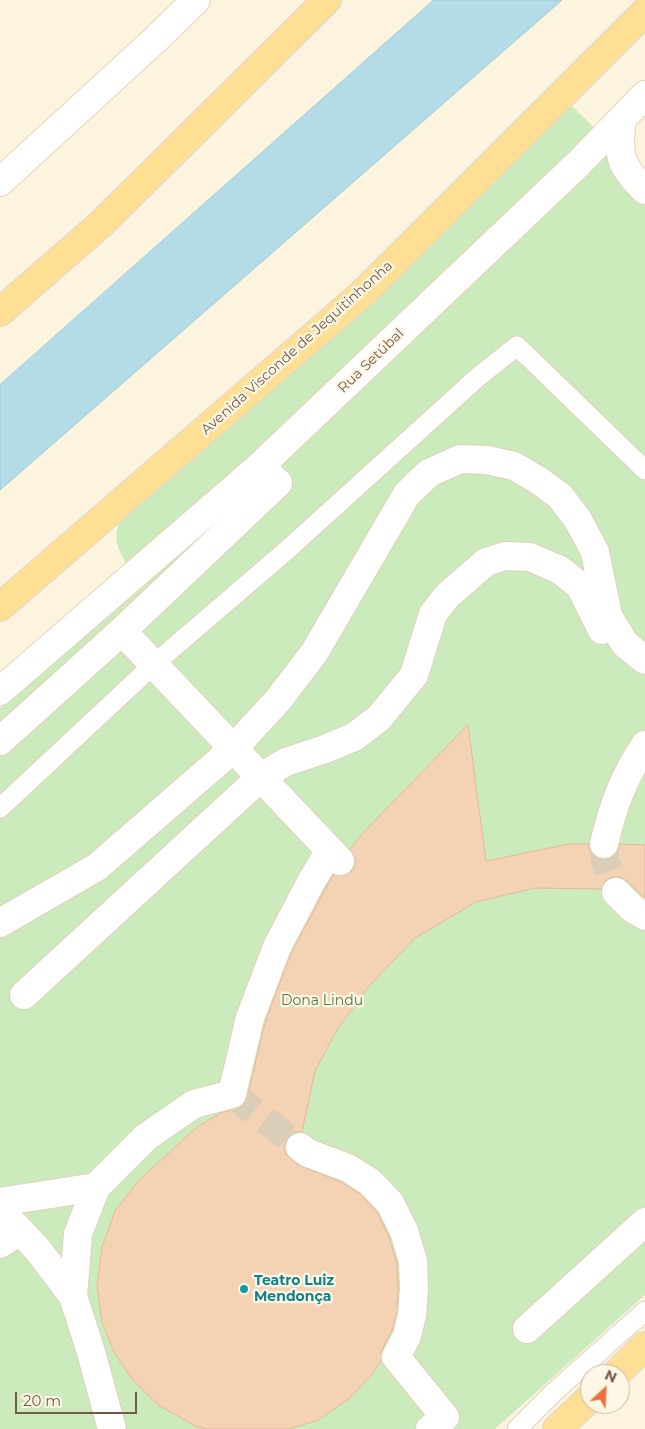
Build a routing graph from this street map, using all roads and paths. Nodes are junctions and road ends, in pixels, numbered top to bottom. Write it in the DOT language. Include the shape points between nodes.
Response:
graph roads {
  1 [pos="196,0"];
  2 [pos="328,0"];
  3 [pos="645,12"];
  4 [pos="645,95"];
  5 [pos="622,120"];
  6 [pos="580,163"];
  7 [pos="0,182"];
  8 [pos="637,182"];
  9 [pos="0,312"];
  10 [pos="260,466"];
  11 [pos="645,470"];
  12 [pos="0,607"];
  13 [pos="122,631"];
  14 [pos="645,660"];
  15 [pos="154,665"];
  16 [pos="645,671"];
  17 [pos="0,691"];
  18 [pos="0,741"];
  19 [pos="645,746"];
  20 [pos="233,749"];
  21 [pos="261,777"];
  22 [pos="0,808"];
  23 [pos="604,844"];
  24 [pos="616,892"];
  25 [pos="645,916"];
  26 [pos="0,923"];
  27 [pos="24,995"];
  28 [pos="300,1147"];
  29 [pos="96,1187"];
  30 [pos="0,1202"];
  31 [pos="0,1210"];
  32 [pos="645,1222"];
  33 [pos="10,1237"];
  34 [pos="73,1296"];
  35 [pos="645,1311"];
  36 [pos="527,1329"];
  37 [pos="645,1346"];
  38 [pos="626,1364"];
  39 [pos="580,1407"];
  40 [pos="112,1429"];
  41 [pos="430,1429"];
  42 [pos="517,1429"];
  43 [pos="557,1429"];
  1 -- 7 [label="street"];
  2 -- 9 [label="main road" via="102,223"];
  3 -- 12 [label="main road, Avenida Visconde de Jequitinhonha" via="362,294"];
  4 -- 5 [label="street, Rua Setúbal"];
  5 -- 6 [label="street, Rua Setúbal"];
  5 -- 8 [label="street" via="622,162"];
  6 -- 8 [label="street" via="615,168"];
  6 -- 10 [label="street, Rua Setúbal"];
  10 -- 13 [label="street" via="278,483"];
  10 -- 17 [label="street, Rua Setúbal"];
  11 -- 15 [label="lane" via="517,346"];
  13 -- 15 [label="street"];
  13 -- 18 [label="street"];
  14 -- 20 [label="street" via="625,644 608,616 595,552 578,520 560,496 514,466 460,459 429,473 407,494 314,653 278,700"];
  15 -- 20 [label="street"];
  15 -- 22 [label="lane"];
  16 -- 21 [label="street" via="611,643 580,586 560,570 530,557 505,556 486,562 447,596 433,614 414,675 380,718 354,737 286,762"];
  19 -- 23 [label="street" via="618,793"];
  20 -- 21 [label="street"];
  20 -- 26 [label="street" via="97,867"];
  21 -- 27 [label="street"];
  21 -- 29 [label="street" via="335,855 311,882 277,947 250,1018 232,1094 194,1104 146,1137"];
  24 -- 25 [label="street"];
  28 -- 41 [label="street" via="348,1168 370,1182 390,1203 404,1231 414,1261 414,1288 407,1336 396,1357 445,1417"];
  29 -- 30 [label="street"];
  29 -- 34 [label="street" via="78,1234"];
  31 -- 33 [label="street"];
  32 -- 36 [label="street"];
  33 -- 34 [label="street" via="38,1250"];
  34 -- 40 [label="street"];
  35 -- 42 [label="lane"];
  37 -- 38 [label="main road"];
  39 -- 43 [label="main road"];
}
